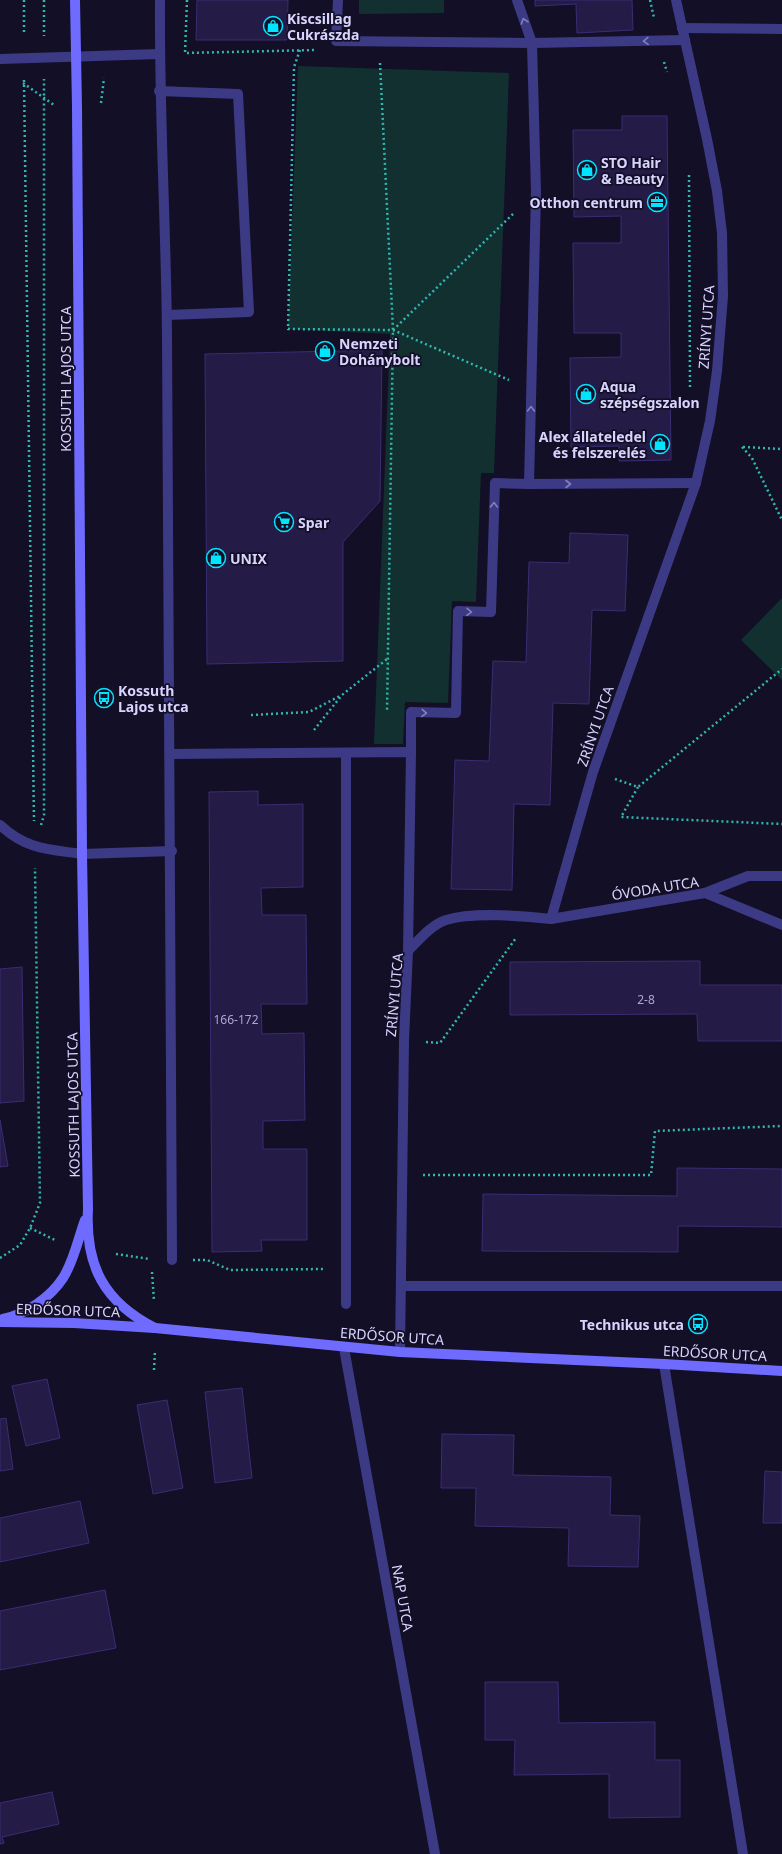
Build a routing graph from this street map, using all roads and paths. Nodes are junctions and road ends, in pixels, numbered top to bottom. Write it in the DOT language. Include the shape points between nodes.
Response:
graph roads {
  1 [pos="24,0"];
  2 [pos="44,0"];
  3 [pos="75,0"];
  4 [pos="160,0"];
  5 [pos="186,0"];
  6 [pos="338,0"];
  7 [pos="517,0"];
  8 [pos="676,0"];
  9 [pos="682,28"];
  10 [pos="782,29"];
  11 [pos="685,40"];
  12 [pos="336,41"];
  13 [pos="379,41"];
  14 [pos="659,41"];
  15 [pos="532,42"];
  16 [pos="300,50"];
  17 [pos="159,54"];
  18 [pos="185,54"];
  19 [pos="44,57"];
  20 [pos="76,57"];
  21 [pos="25,58"];
  22 [pos="0,59"];
  23 [pos="111,78"];
  24 [pos="669,78"];
  25 [pos="160,79"];
  26 [pos="24,83"];
  27 [pos="159,91"];
  28 [pos="44,99"];
  29 [pos="78,107"];
  30 [pos="689,168"];
  31 [pos="536,192"];
  32 [pos="167,315"];
  33 [pos="393,330"];
  34 [pos="531,389"];
  35 [pos="690,392"];
  36 [pos="782,449"];
  37 [pos="696,483"];
  38 [pos="529,484"];
  39 [pos="782,520"];
  40 [pos="388,659"];
  41 [pos="782,669"];
  42 [pos="342,695"];
  43 [pos="387,713"];
  44 [pos="251,715"];
  45 [pos="411,752"];
  46 [pos="295,753"];
  47 [pos="346,753"];
  48 [pos="172,754"];
  49 [pos="593,772"];
  50 [pos="638,787"];
  51 [pos="782,824"];
  52 [pos="0,825"];
  53 [pos="35,847"];
  54 [pos="172,851"];
  55 [pos="82,854"];
  56 [pos="782,876"];
  57 [pos="705,893"];
  58 [pos="532,916"];
  59 [pos="551,919"];
  60 [pos="782,925"];
  61 [pos="408,951"];
  62 [pos="404,1040"];
  63 [pos="782,1126"];
  64 [pos="403,1175"];
  65 [pos="88,1209"];
  66 [pos="90,1251"];
  67 [pos="0,1258"];
  68 [pos="172,1260"];
  69 [pos="347,1268"];
  70 [pos="401,1286"];
  71 [pos="782,1286"];
  72 [pos="346,1304"];
  73 [pos="0,1321"];
  74 [pos="155,1328"];
  75 [pos="344,1348"];
  76 [pos="400,1352"];
  77 [pos="664,1364"];
  78 [pos="782,1371"];
  79 [pos="435,1854"];
  80 [pos="743,1854"];
  1 -- 21 [label="path"];
  2 -- 19 [label="path"];
  3 -- 20 [label="street, KOSSUTH LAJOS UTCA"];
  4 -- 17 [label="street"];
  5 -- 18 [label="path"];
  6 -- 12 [label="street"];
  15 -- 7 [label="street, one-way"];
  8 -- 9 [label="street, ZRÍNYI UTCA"];
  9 -- 10 [label="street"];
  9 -- 11 [label="street, ZRÍNYI UTCA"];
  11 -- 14 [label="street"];
  11 -- 37 [label="street, ZRÍNYI UTCA" via="717,191 722,234 723,296 717,370 710,421"];
  12 -- 13 [label="street"];
  12 -- 16 [label="path" via="321,49"];
  13 -- 15 [label="street"];
  13 -- 33 [label="path"];
  14 -- 15 [label="street, one-way"];
  14 -- 24 [label="path"];
  15 -- 31 [label="street"];
  16 -- 18 [label="path"];
  16 -- 33 [label="path" via="294,68 288,329"];
  17 -- 20 [label="street"];
  17 -- 25 [label="street"];
  18 -- 25 [label="path"];
  19 -- 20 [label="street"];
  19 -- 21 [label="street"];
  19 -- 28 [label="path"];
  20 -- 29 [label="street, KOSSUTH LAJOS UTCA"];
  21 -- 22 [label="street"];
  21 -- 26 [label="path"];
  23 -- 29 [label="path" via="104,78 101,105"];
  25 -- 27 [label="street"];
  26 -- 28 [label="path"];
  26 -- 53 [label="path"];
  27 -- 32 [label="street"];
  27 -- 32 [label="street" via="238,94 249,312"];
  28 -- 29 [label="path" via="53,105"];
  28 -- 53 [label="path" via="44,815"];
  29 -- 55 [label="street, KOSSUTH LAJOS UTCA"];
  30 -- 35 [label="path"];
  31 -- 33 [label="path"];
  31 -- 34 [label="street"];
  32 -- 48 [label="street"];
  33 -- 34 [label="path"];
  33 -- 40 [label="path"];
  38 -- 34 [label="street, one-way"];
  36 -- 39 [label="path" via="742,447 752,458"];
  38 -- 37 [label="street, one-way"];
  37 -- 49 [label="street, ZRÍNYI UTCA"];
  45 -- 38 [label="street, one-way" via="411,712 456,713 458,611 491,612 495,483"];
  40 -- 42 [label="path"];
  40 -- 43 [label="path"];
  41 -- 50 [label="path"];
  42 -- 44 [label="path" via="309,712"];
  42 -- 46 [label="path"];
  45 -- 47 [label="street"];
  45 -- 61 [label="street"];
  46 -- 47 [label="street"];
  46 -- 48 [label="street"];
  47 -- 69 [label="street"];
  48 -- 54 [label="street"];
  49 -- 50 [label="path"];
  49 -- 59 [label="street, ZRÍNYI UTCA"];
  50 -- 51 [label="path" via="621,818"];
  52 -- 53 [label="street" via="11,835"];
  53 -- 55 [label="street"];
  53 -- 67 [label="path" via="40,1203 20,1245"];
  54 -- 55 [label="street"];
  54 -- 68 [label="street"];
  55 -- 65 [label="street, KOSSUTH LAJOS UTCA"];
  56 -- 57 [label="street" via="748,876"];
  57 -- 59 [label="street, ÓVODA UTCA"];
  57 -- 60 [label="street, ÓVODA UTCA"];
  58 -- 59 [label="street, ZRÍNYI UTCA"];
  58 -- 61 [label="street, ZRÍNYI UTCA" via="467,916 445,920 428,931"];
  58 -- 62 [label="path" via="440,1042"];
  61 -- 62 [label="street, ZRÍNYI UTCA"];
  62 -- 64 [label="street, ZRÍNYI UTCA"];
  63 -- 64 [label="path" via="655,1131 651,1175"];
  64 -- 70 [label="street, ZRÍNYI UTCA"];
  65 -- 66 [label="street, KOSSUTH LAJOS UTCA"];
  65 -- 73 [label="street" via="76,1250 63,1278 49,1294 31,1308"];
  66 -- 68 [label="path" via="152,1260"];
  66 -- 74 [label="street, KOSSUTH LAJOS UTCA" via="98,1276 113,1298 132,1315"];
  68 -- 69 [label="path" via="207,1260 230,1270"];
  69 -- 72 [label="street"];
  70 -- 71 [label="street"];
  70 -- 76 [label="street, ZRÍNYI UTCA"];
  73 -- 74 [label="street, ERDŐSOR UTCA"];
  74 -- 75 [label="street, ERDŐSOR UTCA"];
  75 -- 76 [label="street, ERDŐSOR UTCA"];
  75 -- 79 [label="street, NAP UTCA"];
  76 -- 77 [label="street, ERDŐSOR UTCA"];
  77 -- 78 [label="street, ERDŐSOR UTCA"];
  77 -- 80 [label="street"];
}
